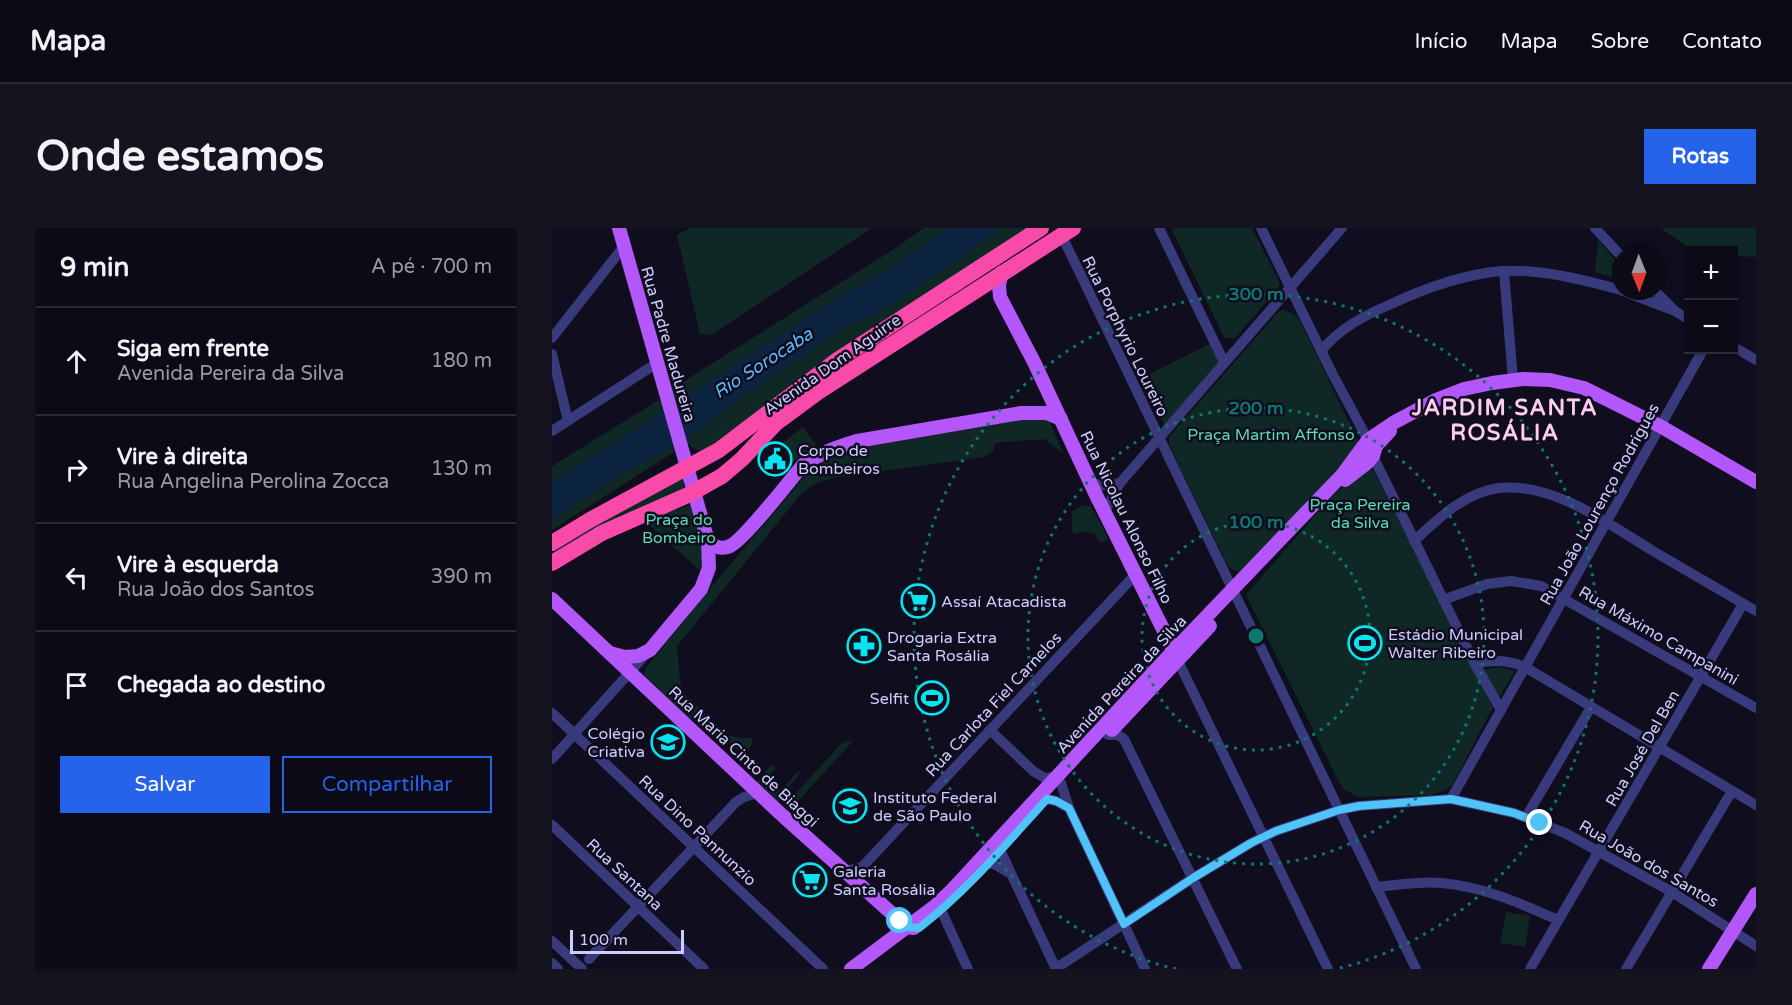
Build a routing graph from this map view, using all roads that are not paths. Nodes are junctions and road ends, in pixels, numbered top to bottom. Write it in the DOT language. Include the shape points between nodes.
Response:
graph roads {
  1 [pos="619,228"];
  2 [pos="1041,228"];
  3 [pos="1159,228"];
  4 [pos="1261,228"];
  5 [pos="1342,228"];
  6 [pos="1594,228"];
  7 [pos="1064,230"];
  8 [pos="624,246"];
  9 [pos="1612,247"];
  10 [pos="1504,271"];
  11 [pos="1002,272"];
  12 [pos="1289,286"];
  13 [pos="1612,288"];
  14 [pos="1647,300"];
  15 [pos="1664,300"];
  16 [pos="1275,303"];
  17 [pos="1301,311"];
  18 [pos="1675,311"];
  19 [pos="1684,316"];
  20 [pos="1212,336"];
  21 [pos="552,338"];
  22 [pos="1242,341"];
  23 [pos="1738,349"];
  24 [pos="1321,351"];
  25 [pos="552,354"];
  26 [pos="1702,354"];
  27 [pos="1756,360"];
  28 [pos="1224,362"];
  29 [pos="657,363"];
  30 [pos="1512,380"];
  31 [pos="1407,415"];
  32 [pos="1061,419"];
  33 [pos="568,421"];
  34 [pos="1660,426"];
  35 [pos="552,431"];
  36 [pos="1365,435"];
  37 [pos="1159,439"];
  38 [pos="1373,456"];
  39 [pos="686,464"];
  40 [pos="1088,479"];
  41 [pos="1756,482"];
  42 [pos="1120,483"];
  43 [pos="694,491"];
  44 [pos="1096,495"];
  45 [pos="1104,513"];
  46 [pos="1606,523"];
  47 [pos="708,541"];
  48 [pos="1414,541"];
  49 [pos="552,543"];
  50 [pos="552,563"];
  51 [pos="1135,574"];
  52 [pos="1234,594"];
  53 [pos="1564,598"];
  54 [pos="552,599"];
  55 [pos="1443,600"];
  56 [pos="1743,604"];
  57 [pos="1756,611"];
  58 [pos="1167,636"];
  59 [pos="1185,639"];
  60 [pos="650,650"];
  61 [pos="610,654"];
  62 [pos="1176,656"];
  63 [pos="1475,664"];
  64 [pos="1525,667"];
  65 [pos="630,672"];
  66 [pos="1701,676"];
  67 [pos="1591,707"];
  68 [pos="1756,708"];
  69 [pos="1501,710"];
  70 [pos="552,713"];
  71 [pos="990,730"];
  72 [pos="575,735"];
  73 [pos="1108,735"];
  74 [pos="1659,747"];
  75 [pos="552,759"];
  76 [pos="1033,771"];
  77 [pos="743,779"];
  78 [pos="1059,780"];
  79 [pos="1732,791"];
  80 [pos="758,793"];
  81 [pos="1046,794"];
  82 [pos="1451,799"];
  83 [pos="736,802"];
  84 [pos="1756,805"];
  85 [pos="1069,808"];
  86 [pos="1339,810"];
  87 [pos="1526,817"];
  88 [pos="552,825"];
  89 [pos="1264,837"];
  90 [pos="694,846"];
  91 [pos="1000,850"];
  92 [pos="1598,851"];
  93 [pos="987,864"];
  94 [pos="844,871"];
  95 [pos="1012,874"];
  96 [pos="1193,878"];
  97 [pos="1376,887"];
  98 [pos="1672,892"];
  99 [pos="1756,894"];
  100 [pos="639,907"];
  101 [pos="941,910"];
  102 [pos="1558,920"];
  103 [pos="1124,924"];
  104 [pos="913,928"];
  105 [pos="1733,930"];
  106 [pos="552,941"];
  107 [pos="1756,946"];
  108 [pos="552,963"];
  109 [pos="583,965"];
  110 [pos="558,969"];
  111 [pos="704,969"];
  112 [pos="823,969"];
  113 [pos="851,969"];
  114 [pos="863,969"];
  115 [pos="968,969"];
  116 [pos="1056,969"];
  117 [pos="1145,969"];
  118 [pos="1238,969"];
  119 [pos="1328,969"];
  120 [pos="1416,969"];
  121 [pos="1530,969"];
  122 [pos="1626,969"];
  123 [pos="1709,969"];
  1 -- 8 [label="main road, Rua Padre Madureira"];
  2 -- 39 [label="highway, Avenida Dom Aguirre" via="836,360 719,450"];
  3 -- 20 [label="street"];
  4 -- 12 [label="street"];
  5 -- 12 [label="street"];
  6 -- 9 [label="street"];
  7 -- 11 [label="highway, Avenida Dom Aguirre"];
  7 -- 37 [label="street, Rua Porphyrio Loureiro"];
  8 -- 21 [label="street"];
  8 -- 29 [label="main road, Rua Padre Madureira"];
  10 -- 13 [label="street" via="1586,280"];
  10 -- 24 [label="street" via="1454,279 1411,294 1360,318"];
  10 -- 30 [label="street"];
  11 -- 32 [label="main road, Rua Nicolau Alonso Filho" via="1000,297"];
  11 -- 43 [label="highway, Avenida Dom Aguirre" via="818,392 776,423 742,459"];
  12 -- 16 [label="street"];
  12 -- 17 [label="street"];
  14 -- 18 [label="street"];
  15 -- 18 [label="street"];
  16 -- 17 [label="street" via="1287,301"];
  16 -- 22 [label="street"];
  17 -- 24 [label="street"];
  18 -- 19 [label="street"];
  20 -- 22 [label="street" via="1227,347"];
  20 -- 28 [label="street"];
  22 -- 28 [label="street"];
  23 -- 27 [label="street"];
  24 -- 36 [label="street"];
  25 -- 33 [label="street"];
  26 -- 34 [label="street, Rua João Lourenço Rodrigues"];
  28 -- 37 [label="street"];
  29 -- 33 [label="street"];
  29 -- 39 [label="main road, Rua Padre Madureira"];
  30 -- 31 [label="main road, Avenida Pereira da Silva" via="1464,389"];
  30 -- 34 [label="main road, Avenida Pereira da Silva" via="1550,380 1584,388"];
  31 -- 36 [label="main road, Avenida Pereira da Silva" via="1382,431"];
  31 -- 38 [label="main road, Avenida Pereira da Silva" via="1376,446"];
  32 -- 40 [label="main road, Rua Nicolau Alonso Filho"];
  32 -- 47 [label="main road" via="1047,413 1021,413 857,441 832,449 803,465 737,542 721,548"];
  33 -- 35 [label="street"];
  34 -- 41 [label="main road, Avenida Pereira da Silva"];
  34 -- 46 [label="street, Rua João Lourenço Rodrigues"];
  36 -- 38 [label="street"];
  36 -- 52 [label="main road, Avenida Pereira da Silva" via="1343,474"];
  37 -- 42 [label="street"];
  37 -- 52 [label="street, Rua Porphyrio Loureiro"];
  38 -- 48 [label="street"];
  38 -- 52 [label="main road, Avenida Pereira da Silva" via="1326,497"];
  39 -- 43 [label="main road"];
  39 -- 49 [label="highway, Avenida Dom Aguirre"];
  40 -- 42 [label="street" via="1104,487"];
  40 -- 44 [label="main road, Rua Nicolau Alonso Filho"];
  42 -- 44 [label="street"];
  42 -- 45 [label="street"];
  43 -- 47 [label="main road"];
  43 -- 50 [label="highway, Avenida Dom Aguirre" via="602,533"];
  44 -- 45 [label="main road, Rua Nicolau Alonso Filho"];
  45 -- 51 [label="main road, Rua Nicolau Alonso Filho"];
  46 -- 48 [label="street" via="1565,501 1530,489 1499,488 1477,493 1452,508"];
  46 -- 53 [label="street, Rua João Lourenço Rodrigues"];
  46 -- 56 [label="street"];
  47 -- 60 [label="main road" via="709,568 700,589"];
  48 -- 55 [label="street"];
  51 -- 58 [label="main road, Rua Nicolau Alonso Filho"];
  51 -- 71 [label="street, Rua Carlota Fiel Carnelos"];
  52 -- 59 [label="main road, Avenida Pereira da Silva"];
  52 -- 62 [label="main road, Avenida Pereira da Silva"];
  52 -- 86 [label="street, Rua Porphyrio Loureiro"];
  53 -- 55 [label="street, Rua Máximo Campanini" via="1541,586 1512,581 1487,584"];
  53 -- 64 [label="street, Rua João Lourenço Rodrigues"];
  53 -- 66 [label="street, Rua Máximo Campanini"];
  54 -- 61 [label="main road, Rua Maria Cinto de Biaggi"];
  55 -- 63 [label="street"];
  56 -- 57 [label="street"];
  56 -- 66 [label="street, Rua José Del Ben"];
  58 -- 59 [label="main road"];
  58 -- 62 [label="main road, Rua Nicolau Alonso Filho"];
  59 -- 62 [label="main road, Avenida Pereira da Silva"];
  60 -- 61 [label="main road" via="631,656"];
  60 -- 65 [label="street"];
  61 -- 65 [label="main road, Rua Maria Cinto de Biaggi"];
  62 -- 73 [label="main road, Avenida Pereira da Silva"];
  62 -- 78 [label="main road, Avenida Pereira da Silva"];
  62 -- 89 [label="street, Rua Nicolau Alonso Filho"];
  63 -- 64 [label="street" via="1498,660"];
  63 -- 69 [label="street"];
  64 -- 67 [label="street"];
  64 -- 69 [label="street, Rua João Lourenço Rodrigues"];
  65 -- 72 [label="street"];
  65 -- 77 [label="main road, Rua Maria Cinto de Biaggi"];
  66 -- 68 [label="street, Rua Máximo Campanini"];
  66 -- 74 [label="street, Rua José Del Ben"];
  67 -- 74 [label="street"];
  67 -- 87 [label="street"];
  69 -- 82 [label="street, Rua João Lourenço Rodrigues"];
  70 -- 72 [label="street, Rua Dino Pannunzio"];
  71 -- 76 [label="street"];
  71 -- 94 [label="street, Rua Carlota Fiel Carnelos" via="864,865"];
  72 -- 75 [label="street"];
  72 -- 90 [label="street, Rua Dino Pannunzio"];
  73 -- 78 [label="main road, Avenida Pereira da Silva"];
  73 -- 96 [label="street" via="1125,739"];
  74 -- 79 [label="street"];
  74 -- 92 [label="street, Rua José Del Ben"];
  76 -- 78 [label="street"];
  76 -- 81 [label="street"];
  77 -- 80 [label="main road, Rua Maria Cinto de Biaggi"];
  77 -- 83 [label="street"];
  78 -- 81 [label="main road, Avenida Pereira da Silva"];
  78 -- 85 [label="street"];
  79 -- 84 [label="street"];
  79 -- 98 [label="street"];
  80 -- 83 [label="street"];
  80 -- 94 [label="main road, Rua Maria Cinto de Biaggi"];
  81 -- 85 [label="street"];
  81 -- 91 [label="main road, Avenida Pereira da Silva"];
  81 -- 104 [label="main road, Avenida Pereira da Silva"];
  82 -- 86 [label="street, Rua João dos Santos"];
  82 -- 87 [label="street, Rua João dos Santos"];
  83 -- 90 [label="street"];
  85 -- 103 [label="street"];
  86 -- 89 [label="street, Rua João dos Santos"];
  86 -- 97 [label="street, Rua Porphyrio Loureiro"];
  87 -- 92 [label="street, Rua João dos Santos"];
  88 -- 100 [label="street, Rua Santana"];
  89 -- 96 [label="street, Rua João dos Santos"];
  89 -- 119 [label="street, Rua Nicolau Alonso Filho"];
  90 -- 100 [label="street"];
  90 -- 112 [label="street, Rua Dino Pannunzio"];
  91 -- 93 [label="main road, Avenida Pereira da Silva"];
  91 -- 95 [label="street"];
  92 -- 98 [label="street, Rua João dos Santos"];
  92 -- 102 [label="street, Rua José Del Ben"];
  93 -- 95 [label="street"];
  93 -- 101 [label="main road, Avenida Pereira da Silva"];
  94 -- 104 [label="main road, Rua Maria Cinto de Biaggi"];
  95 -- 116 [label="street"];
  96 -- 103 [label="street, Rua João dos Santos"];
  96 -- 118 [label="street"];
  97 -- 102 [label="street" via="1441,883 1478,889 1511,898"];
  97 -- 120 [label="street, Rua Porphyrio Loureiro"];
  98 -- 105 [label="street, Rua João dos Santos"];
  98 -- 122 [label="street"];
  99 -- 105 [label="main road"];
  100 -- 109 [label="street"];
  100 -- 111 [label="street, Rua Santana"];
  101 -- 104 [label="main road, Avenida Pereira da Silva"];
  101 -- 115 [label="street"];
  102 -- 121 [label="street, Rua José Del Ben"];
  103 -- 116 [label="street, Rua João dos Santos"];
  103 -- 117 [label="street"];
  104 -- 113 [label="main road, Avenida Pereira da Silva"];
  104 -- 114 [label="main road, Avenida Pereira da Silva"];
  105 -- 107 [label="street, Rua João dos Santos"];
  105 -- 123 [label="main road"];
  106 -- 109 [label="street"];
  108 -- 110 [label="street"];
}
